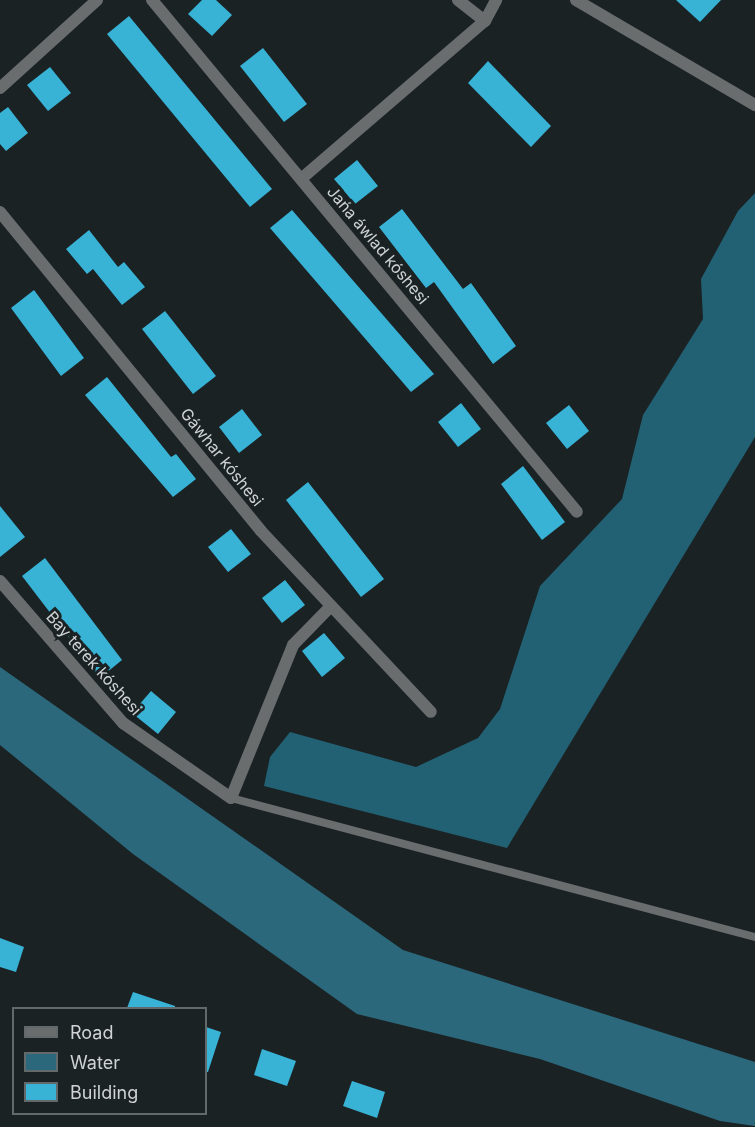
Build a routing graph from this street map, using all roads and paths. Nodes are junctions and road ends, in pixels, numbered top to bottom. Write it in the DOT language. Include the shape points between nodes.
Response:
graph roads {
  1 [pos="97,0"];
  2 [pos="152,0"];
  3 [pos="458,0"];
  4 [pos="495,0"];
  5 [pos="576,0"];
  6 [pos="485,21"];
  7 [pos="0,88"];
  8 [pos="755,105"];
  9 [pos="301,179"];
  10 [pos="0,212"];
  11 [pos="577,512"];
  12 [pos="0,582"];
  13 [pos="331,606"];
  14 [pos="431,712"];
  15 [pos="231,798"];
  16 [pos="755,937"];
  1 -- 7 [label="street"];
  2 -- 9 [label="street, Jańa áwlad kóshesi"];
  3 -- 6 [label="street"];
  4 -- 6 [label="street"];
  5 -- 8 [label="street"];
  6 -- 9 [label="street"];
  9 -- 11 [label="street, Jańa áwlad kóshesi"];
  10 -- 13 [label="street, Gáwhar kóshesi" via="261,531"];
  12 -- 15 [label="street, Bay terek kóshesi" via="123,723"];
  13 -- 14 [label="street, Gáwhar kóshesi"];
  13 -- 15 [label="street" via="293,645"];
  15 -- 16 [label="lane"];
}
